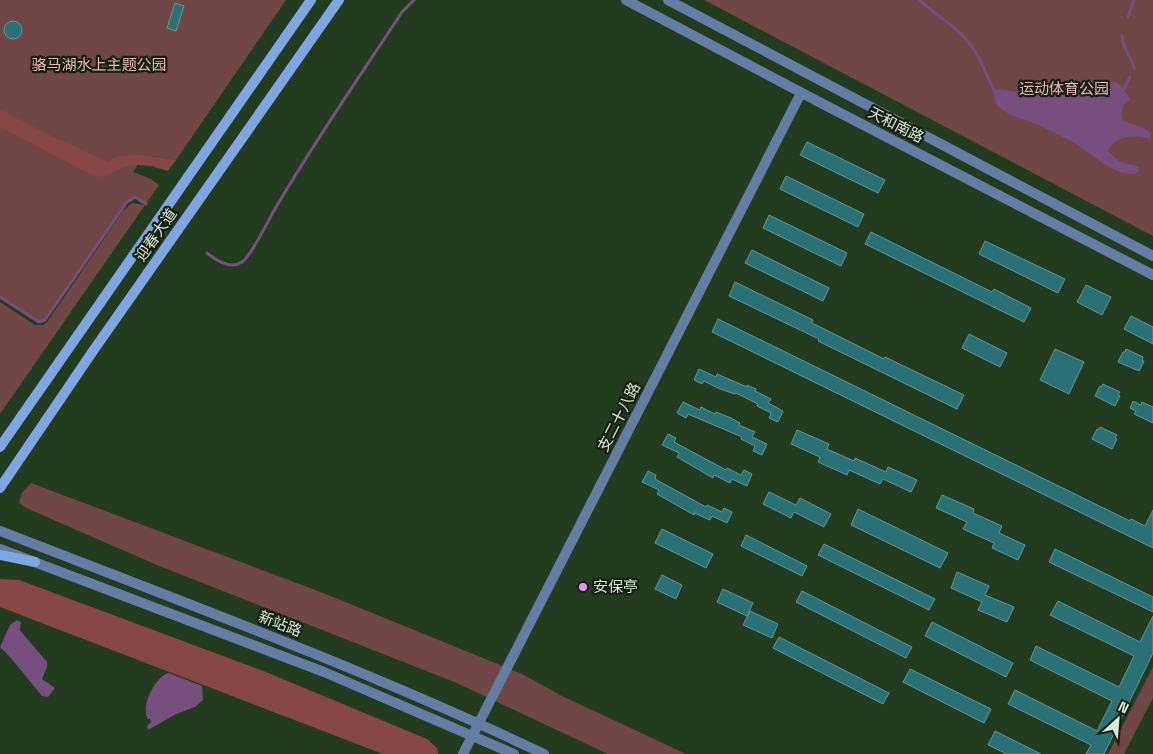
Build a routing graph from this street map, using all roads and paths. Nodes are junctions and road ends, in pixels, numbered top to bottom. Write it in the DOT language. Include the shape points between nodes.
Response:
graph roads {
  1 [pos="311,0"];
  2 [pos="340,0"];
  3 [pos="626,0"];
  4 [pos="668,0"];
  5 [pos="801,93"];
  6 [pos="1153,256"];
  7 [pos="1153,275"];
  8 [pos="0,447"];
  9 [pos="0,488"];
  10 [pos="0,531"];
  11 [pos="0,549"];
  12 [pos="0,555"];
  13 [pos="34,562"];
  14 [pos="479,723"];
  15 [pos="473,735"];
  16 [pos="463,754"];
  17 [pos="514,754"];
  18 [pos="544,754"];
  1 -- 8 [label="main road, 迎春大道"];
  2 -- 9 [label="main road, 迎春大道"];
  3 -- 5 [label="street, 天和南路"];
  4 -- 6 [label="street, 天和南路"];
  5 -- 7 [label="street, 天和南路"];
  5 -- 14 [label="street, 支二十八路"];
  10 -- 14 [label="street, 新站路" via="357,671"];
  11 -- 13 [label="street, 新站路"];
  12 -- 13 [label="main road"];
  13 -- 15 [label="street, 新站路" via="324,672"];
  14 -- 15 [label="street, 支二十八路"];
  14 -- 18 [label="street, 新站路"];
  15 -- 16 [label="street, 支二十八路"];
  15 -- 17 [label="street, 新站路"];
}
